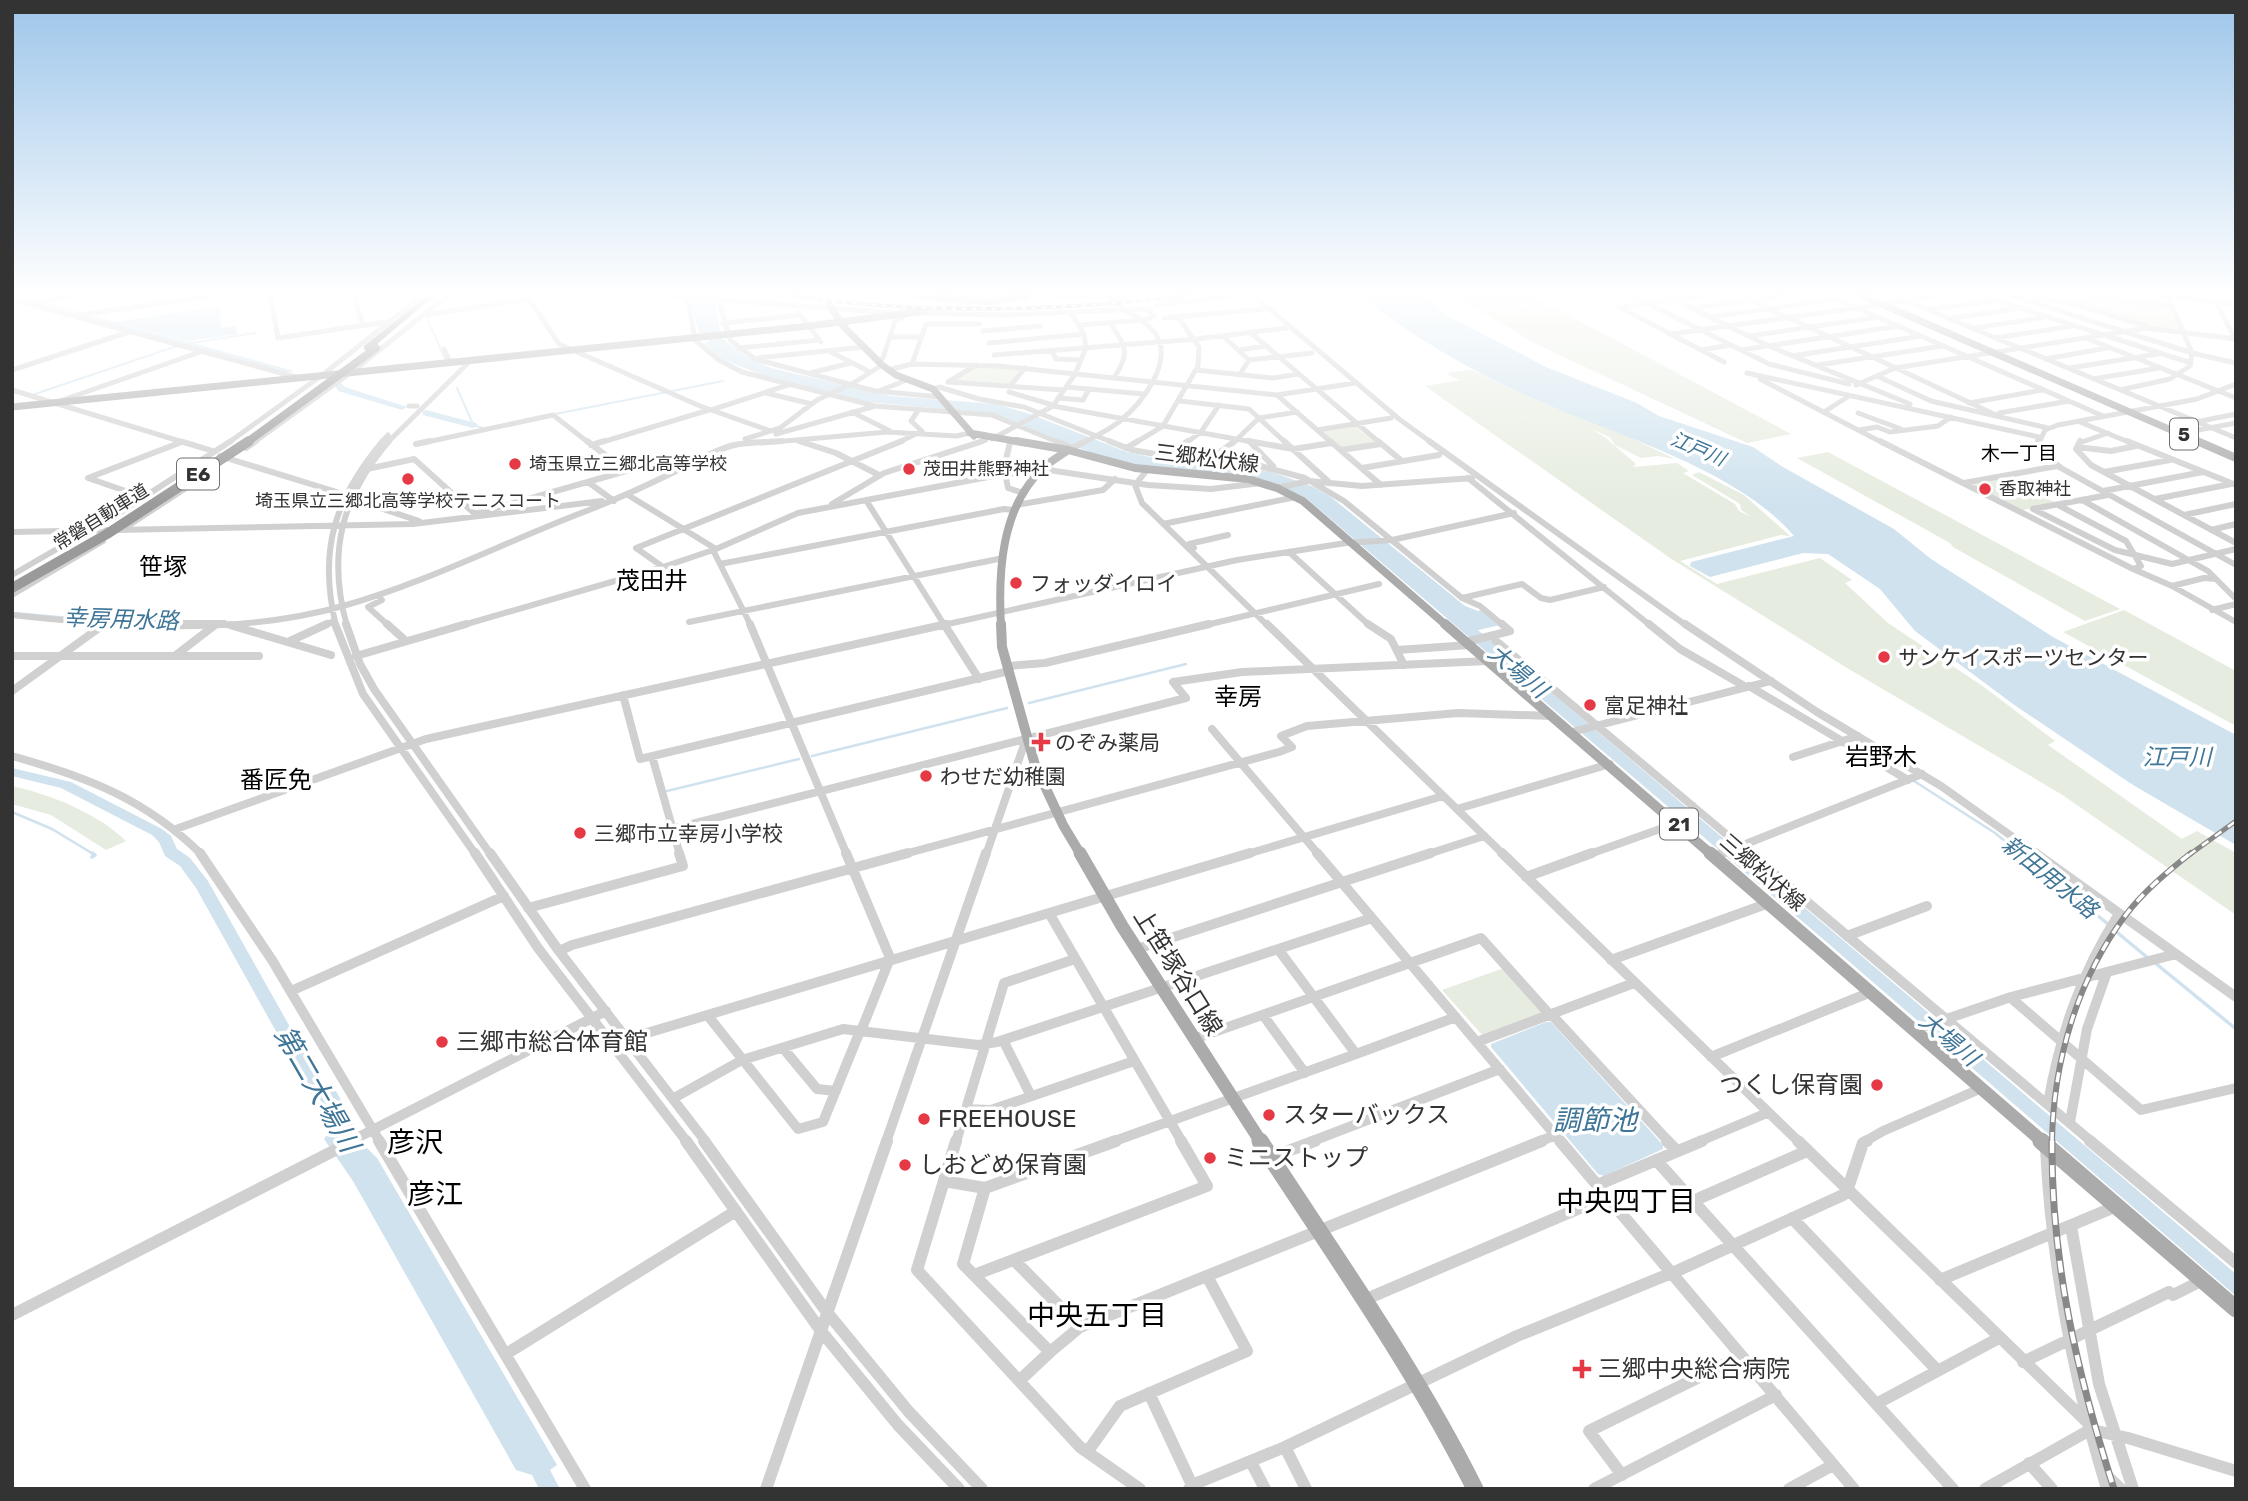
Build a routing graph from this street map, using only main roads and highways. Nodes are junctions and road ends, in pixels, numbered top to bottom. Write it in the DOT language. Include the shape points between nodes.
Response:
graph roads {
  1 [pos="345,366"];
  2 [pos="347,366"];
  3 [pos="420,366"];
  4 [pos="885,366"];
  5 [pos="2027,366"];
  6 [pos="12,407"];
  7 [pos="1072,448"];
  8 [pos="2236,458"];
  9 [pos="12,582"];
  10 [pos="12,588"];
  11 [pos="2236,1309"];
  12 [pos="1475,1489"];
  1 -- 9 [label="highway, 常磐自動車道 / E6" via="191,472"];
  2 -- 10 [label="highway, 常磐自動車道 / E6, bridge" via="213,465"];
  3 -- 6 [label="main road"];
  4 -- 7 [label="main road, 三郷松伏線 / 21" via="936,388 970,433"];
  5 -- 8 [label="main road, 5"];
  7 -- 11 [label="main road, 三郷松伏線 / 21" via="1147,470 1261,483 1296,497 1355,542 1488,661 1719,855"];
  7 -- 12 [label="main road, 上笹塚谷口線" via="1041,471 1023,493 1005,535 1002,647 1035,765 1056,813 1104,896 1416,1382"];
}
